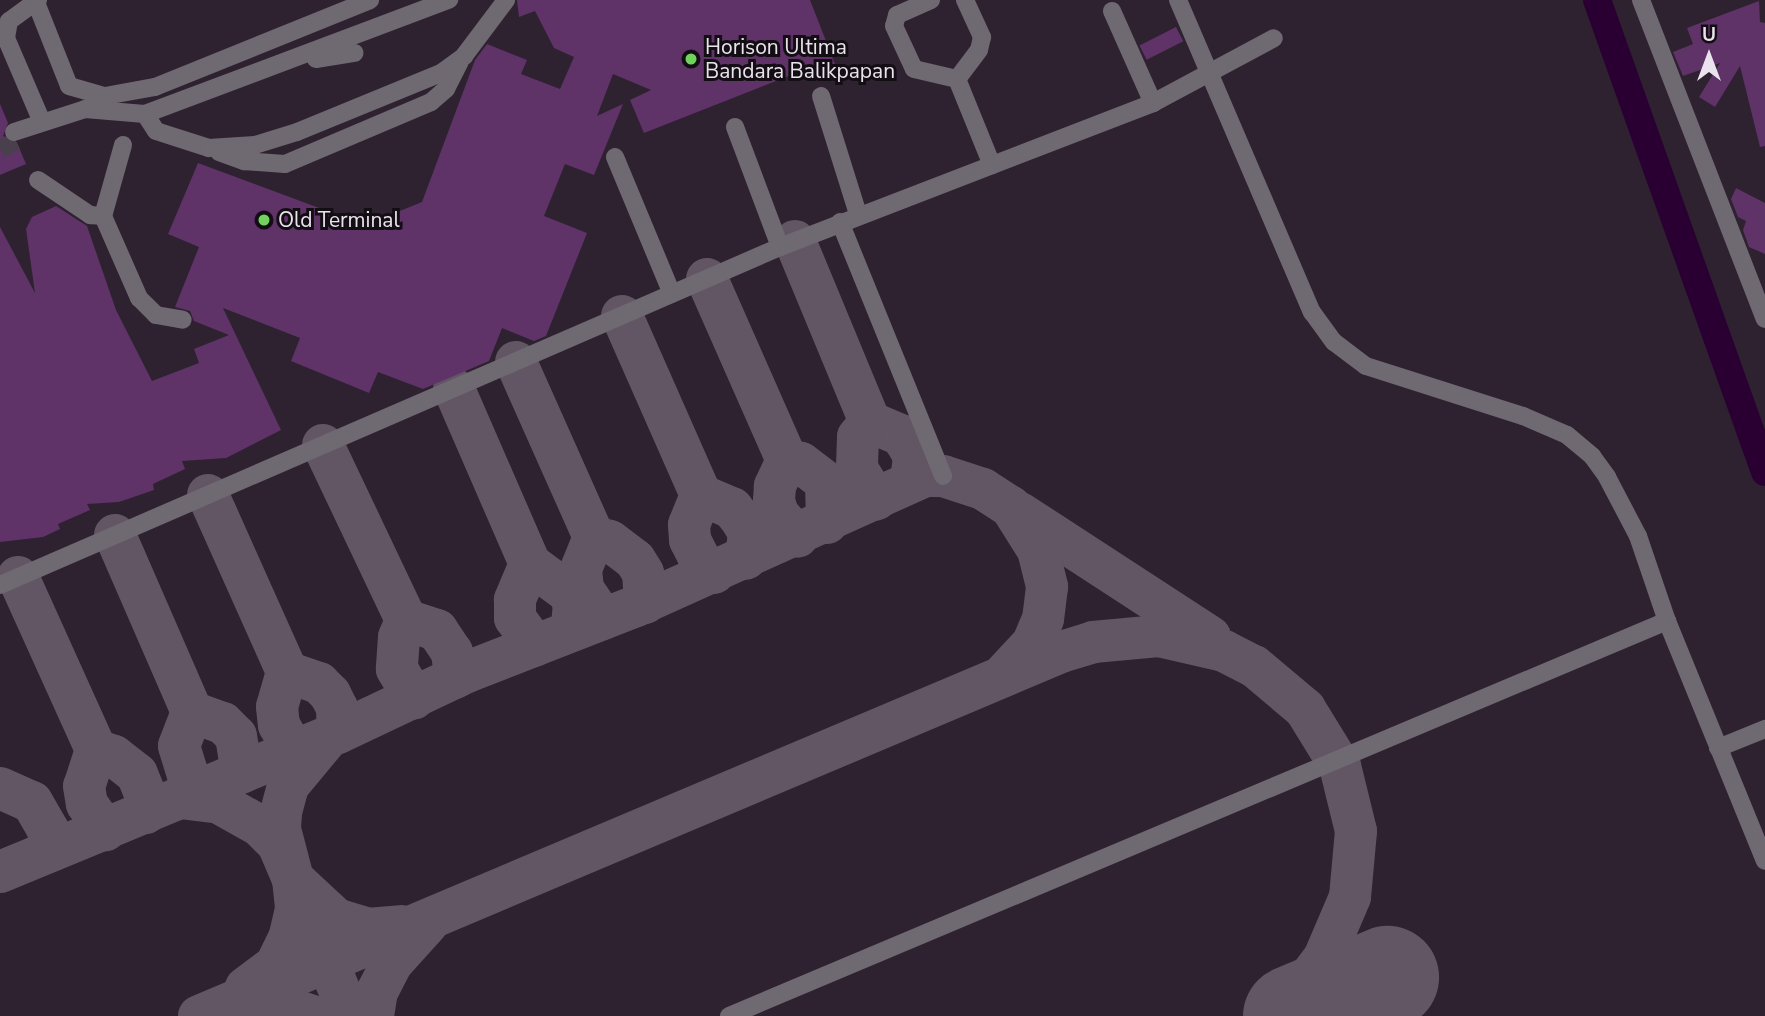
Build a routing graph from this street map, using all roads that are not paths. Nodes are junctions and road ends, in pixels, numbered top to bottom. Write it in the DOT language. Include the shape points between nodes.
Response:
graph roads {
  1 [pos="36,0"];
  2 [pos="370,0"];
  3 [pos="449,0"];
  4 [pos="506,0"];
  5 [pos="930,0"];
  6 [pos="965,0"];
  7 [pos="1178,0"];
  8 [pos="1641,0"];
  9 [pos="1112,11"];
  10 [pos="1274,38"];
  11 [pos="355,53"];
  12 [pos="464,56"];
  13 [pos="278,65"];
  14 [pos="1209,74"];
  15 [pos="957,79"];
  16 [pos="821,96"];
  17 [pos="1153,103"];
  18 [pos="72,111"];
  19 [pos="145,114"];
  20 [pos="42,122"];
  21 [pos="735,127"];
  22 [pos="124,145"];
  23 [pos="209,148"];
  24 [pos="615,157"];
  25 [pos="992,165"];
  26 [pos="38,180"];
  27 [pos="858,214"];
  28 [pos="103,216"];
  29 [pos="840,222"];
  30 [pos="780,247"];
  31 [pos="672,294"];
  32 [pos="1765,319"];
  33 [pos="183,320"];
  34 [pos="943,476"];
  35 [pos="0,584"];
  36 [pos="1667,621"];
  37 [pos="1765,730"];
  38 [pos="1718,748"];
  39 [pos="1765,860"];
  40 [pos="729,1016"];
  1 -- 2 [label="street" via="69,86 105,96 155,87"];
  1 -- 20 [label="street" via="9,21 6,38"];
  3 -- 13 [label="street"];
  4 -- 12 [label="street"];
  5 -- 15 [label="street" via="898,15 894,26 914,69"];
  6 -- 15 [label="street" via="982,37 979,50"];
  7 -- 14 [label="street"];
  8 -- 32 [label="street"];
  9 -- 17 [label="street"];
  10 -- 14 [label="street"];
  11 -- 13 [label="street"];
  12 -- 23 [label="street" via="418,85 297,132 255,145"];
  12 -- 23 [label="street" via="446,89 431,102 285,164 244,161"];
  13 -- 19 [label="street"];
  14 -- 17 [label="street"];
  14 -- 36 [label="street" via="1312,312 1334,342 1366,366 1567,435 1592,456 1638,537"];
  15 -- 25 [label="street"];
  16 -- 27 [label="street"];
  17 -- 25 [label="street"];
  18 -- 19 [label="street"];
  18 -- 20 [label="street"];
  18 -- 20 [label="street" via="15,137"];
  19 -- 23 [label="street" via="156,131"];
  21 -- 30 [label="street"];
  22 -- 28 [label="street"];
  24 -- 31 [label="street"];
  25 -- 27 [label="street"];
  26 -- 28 [label="street" via="90,215"];
  27 -- 29 [label="street"];
  28 -- 33 [label="street" via="138,298 156,315"];
  29 -- 30 [label="street"];
  29 -- 34 [label="street"];
  30 -- 31 [label="street"];
  31 -- 35 [label="street"];
  36 -- 38 [label="street"];
  36 -- 40 [label="street"];
  37 -- 38 [label="street"];
  38 -- 39 [label="street"];
}
